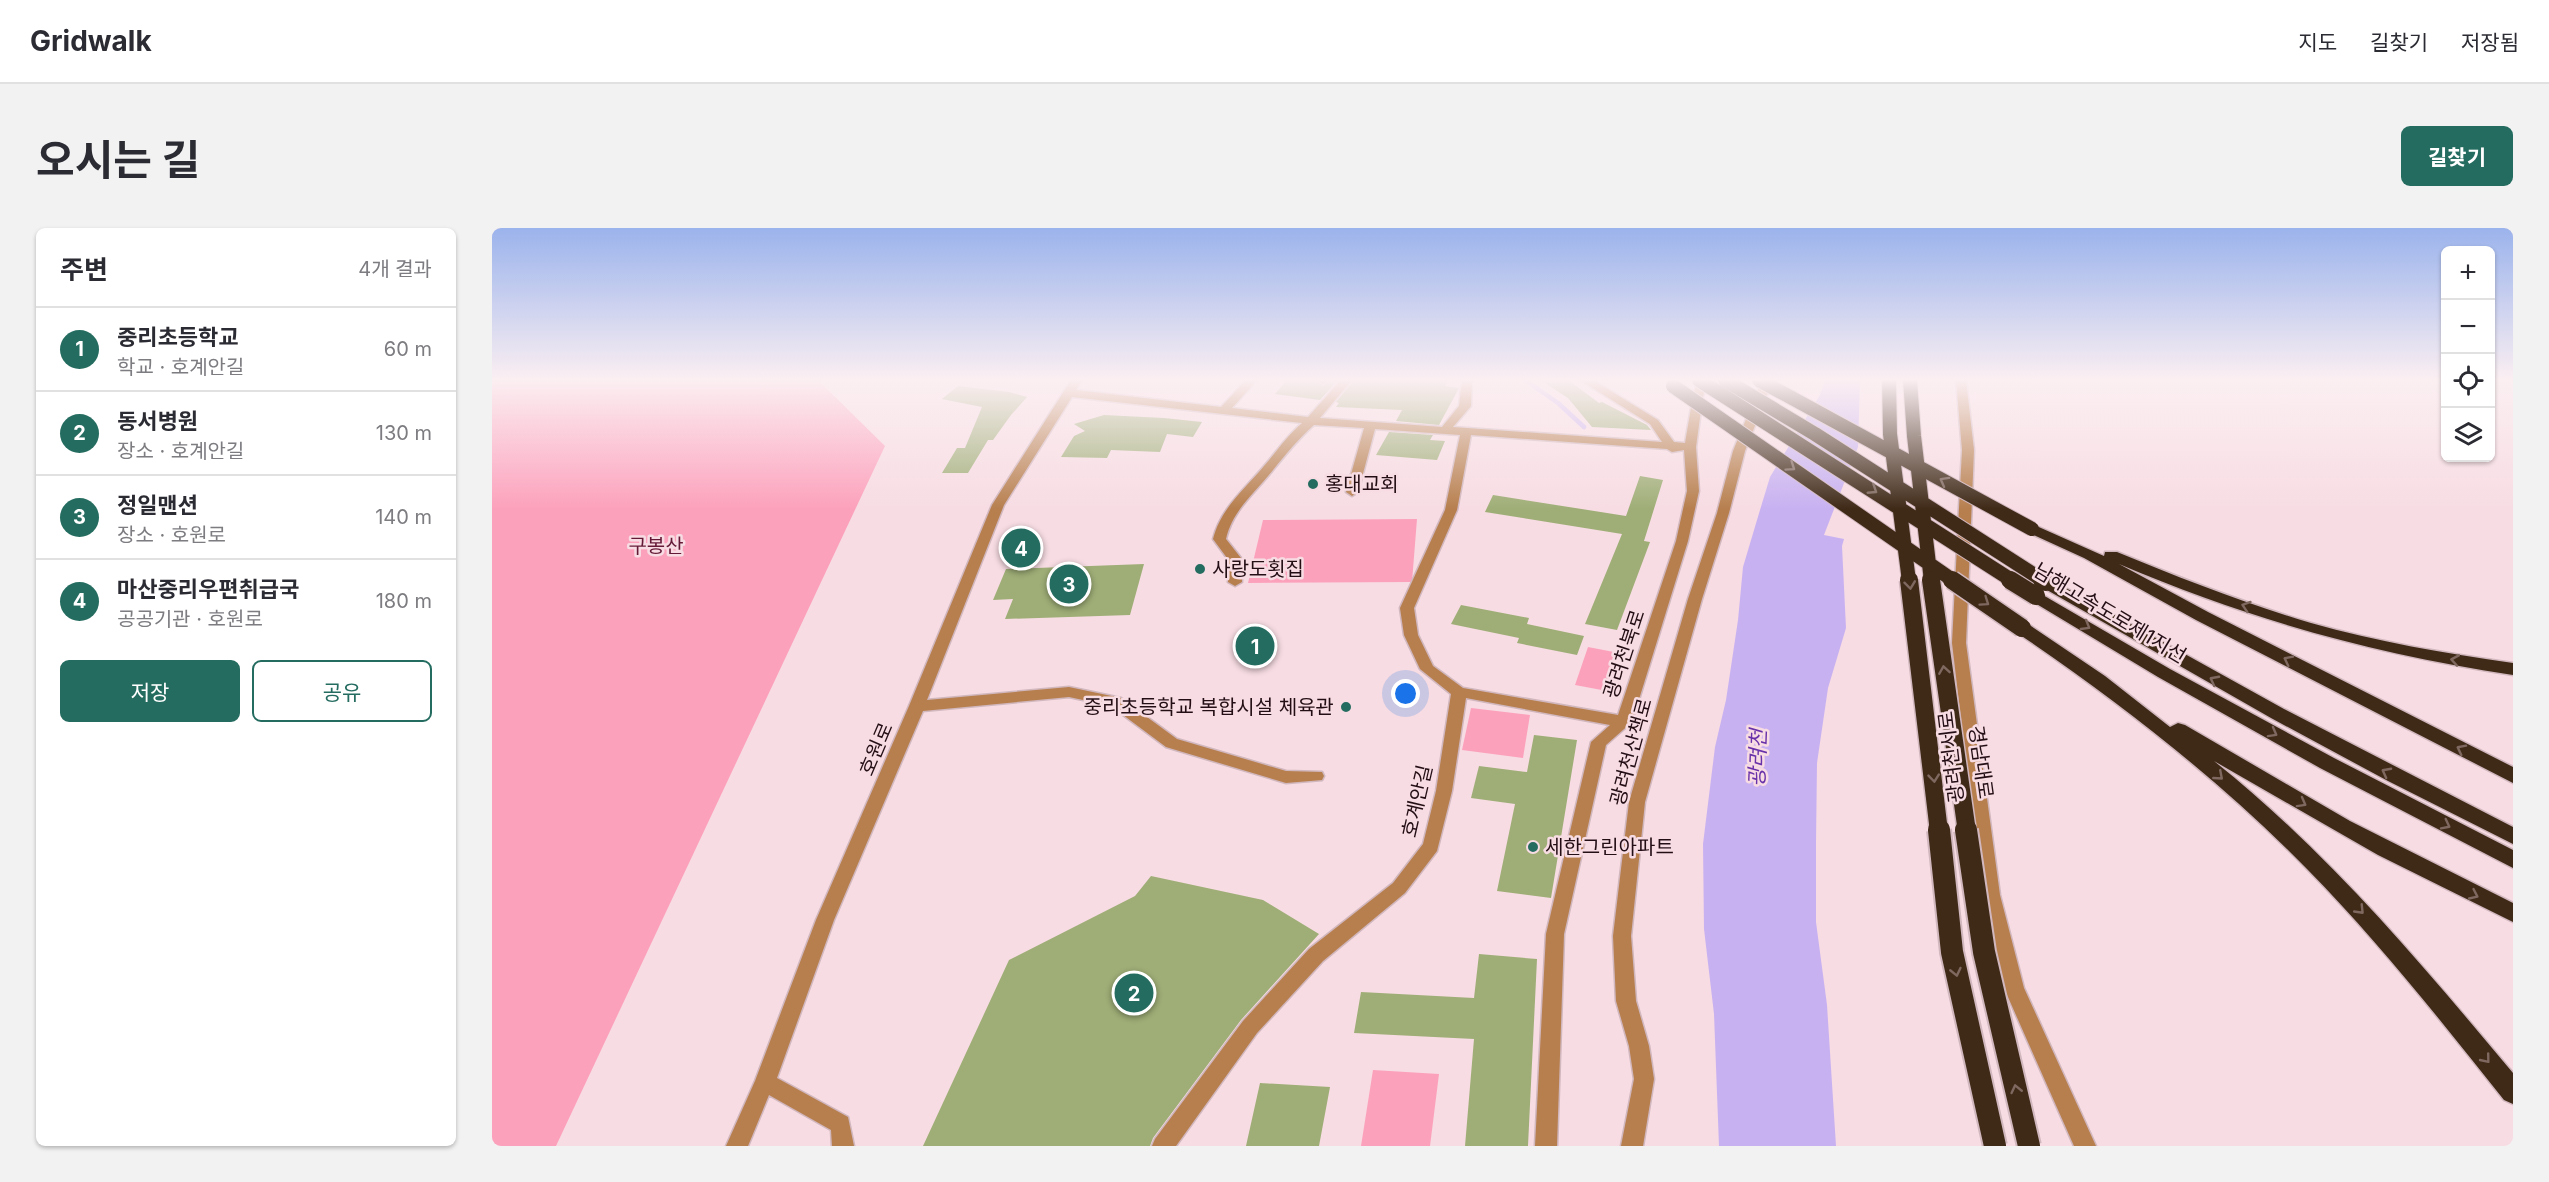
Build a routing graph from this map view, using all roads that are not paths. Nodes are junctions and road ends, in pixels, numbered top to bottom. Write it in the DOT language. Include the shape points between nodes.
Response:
graph roads {
  1 [pos="1051,423"];
  2 [pos="1310,423"];
  3 [pos="1323,423"];
  4 [pos="1451,423"];
  5 [pos="1655,423"];
  6 [pos="1694,423"];
  7 [pos="1726,423"];
  8 [pos="1751,423"];
  9 [pos="1769,423"];
  10 [pos="1796,423"];
  11 [pos="1837,423"];
  12 [pos="1890,423"];
  13 [pos="1913,423"];
  14 [pos="1965,423"];
  15 [pos="1370,426"];
  16 [pos="1445,430"];
  17 [pos="1466,431"];
  18 [pos="1690,447"];
  19 [pos="1672,448"];
  20 [pos="1352,492"];
  21 [pos="2032,529"];
  22 [pos="1236,582"];
  23 [pos="2041,589"];
  24 [pos="2513,669"];
  25 [pos="2090,675"];
  26 [pos="1459,692"];
  27 [pos="918,706"];
  28 [pos="1624,722"];
  29 [pos="1316,776"];
  30 [pos="2513,776"];
  31 [pos="2513,836"];
  32 [pos="2513,860"];
  33 [pos="2513,913"];
  34 [pos="765,1082"];
  35 [pos="2513,1092"];
  36 [pos="737,1146"];
  37 [pos="843,1146"];
  38 [pos="1163,1146"];
  39 [pos="1546,1146"];
  40 [pos="1632,1146"];
  41 [pos="1995,1146"];
  42 [pos="2030,1146"];
  43 [pos="2085,1146"];
  1 -- 27 [label="street, 호원로" via="998,505"];
  2 -- 22 [label="street" via="1292,438 1223,524 1219,539 1234,558"];
  3 -- 15 [label="street"];
  4 -- 16 [label="street"];
  5 -- 19 [label="street"];
  6 -- 18 [label="street, 광려천북로"];
  7 -- 25 [label="highway, one-way, bridge"];
  8 -- 40 [label="street, 광려천산책로" via="1637,802 1622,936 1626,1001 1644,1079"];
  9 -- 23 [label="highway, 남해고속도로제1지선, one-way, bridge"];
  10 -- 23 [label="highway, 남해고속도로제1지선, bridge"];
  21 -- 11 [label="highway, one-way, bridge"];
  12 -- 41 [label="highway, one-way, bridge" via="1952,952"];
  42 -- 13 [label="highway, 경남대로, one-way, bridge" via="1984,952 1934,607"];
  14 -- 43 [label="street, 광려천서로" via="1968,450 1959,643 1991,895 2014,988"];
  15 -- 16 [label="street"];
  15 -- 20 [label="street"];
  16 -- 17 [label="street"];
  17 -- 19 [label="street"];
  17 -- 26 [label="street" via="1451,510 1407,608 1411,635 1427,669"];
  18 -- 19 [label="street"];
  18 -- 28 [label="street, 광려천북로" via="1693,491 1682,541"];
  24 -- 21 [label="highway, one-way" via="2373,644 2310,627 2178,583 2083,543"];
  30 -- 21 [label="highway, one-way" via="2090,555"];
  31 -- 23 [label="highway, 남해고속도로제1지선, one-way"];
  23 -- 32 [label="highway, 남해고속도로제1지선, one-way" via="2164,673"];
  25 -- 33 [label="highway, one-way" via="2303,804"];
  25 -- 35 [label="highway, one-way" via="2200,760 2284,833 2383,933"];
  26 -- 28 [label="street"];
  26 -- 38 [label="street, 호계안길" via="1431,846 1399,888 1316,955 1250,1027"];
  27 -- 29 [label="street" via="1069,692 1116,702 1172,743 1286,777"];
  27 -- 34 [label="street, 호원로" via="825,920"];
  28 -- 39 [label="street, 광려천북로" via="1599,742 1555,934"];
  34 -- 36 [label="street, 호원로"];
  34 -- 37 [label="street" via="841,1124"];
}
